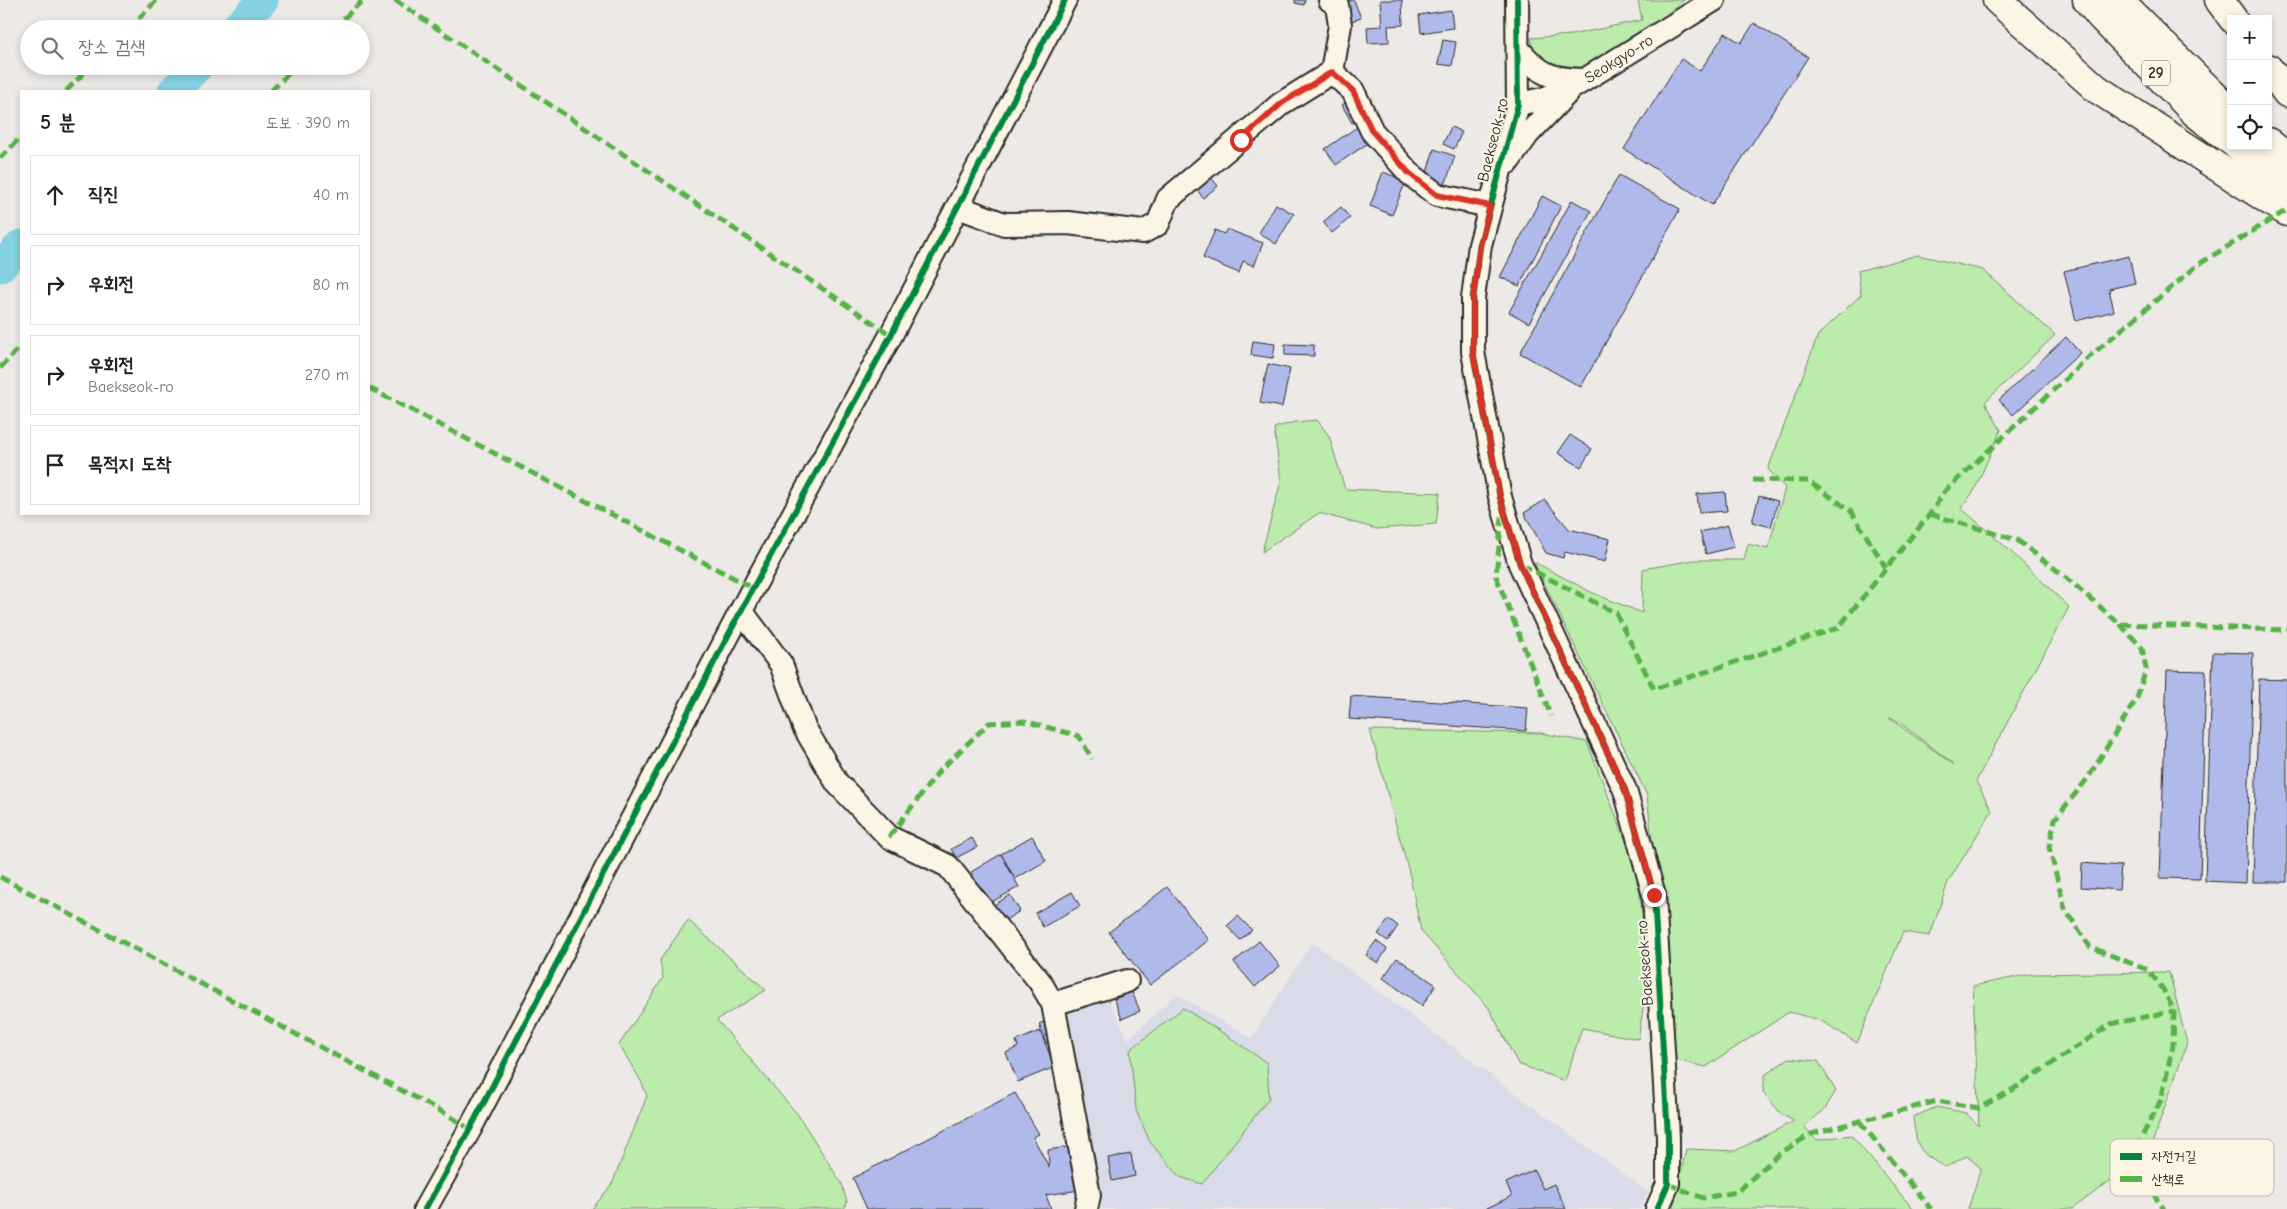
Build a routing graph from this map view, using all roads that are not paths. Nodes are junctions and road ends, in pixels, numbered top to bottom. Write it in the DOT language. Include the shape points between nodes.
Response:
graph roads {
  1 [pos="1064,0"];
  2 [pos="1330,0"];
  3 [pos="1517,0"];
  4 [pos="1714,0"];
  5 [pos="1997,0"];
  6 [pos="2087,0"];
  7 [pos="2118,0"];
  8 [pos="2219,0"];
  9 [pos="2229,15"];
  10 [pos="1518,49"];
  11 [pos="1332,72"];
  12 [pos="2272,73"];
  13 [pos="1579,83"];
  14 [pos="2287,93"];
  15 [pos="1518,104"];
  16 [pos="2227,108"];
  17 [pos="2227,138"];
  18 [pos="2272,145"];
  19 [pos="2242,150"];
  20 [pos="2287,157"];
  21 [pos="1499,175"];
  22 [pos="2287,186"];
  23 [pos="1490,206"];
  24 [pos="958,207"];
  25 [pos="2287,212"];
  26 [pos="742,612"];
  27 [pos="1127,981"];
  28 [pos="1053,1004"];
  29 [pos="425,1209"];
  30 [pos="1086,1209"];
  31 [pos="1657,1209"];
  1 -- 24 [label="street"];
  2 -- 11 [label="street" via="1337,5 1340,25"];
  3 -- 10 [label="street, Baekseok-ro"];
  4 -- 13 [label="street, Seokgyo-ro"];
  5 -- 25 [label="highway" via="2096,89"];
  6 -- 17 [label="highway, 29" via="2194,112"];
  7 -- 16 [label="highway, 29"];
  8 -- 9 [label="highway"];
  10 -- 13 [label="street" via="1542,73"];
  10 -- 15 [label="street, Baekseok-ro"];
  11 -- 23 [label="street" via="1353,91 1372,131 1409,173 1437,195"];
  11 -- 24 [label="street" via="1282,103 1168,199 1158,224 1142,232 1068,223 1004,224"];
  12 -- 14 [label="highway"];
  13 -- 15 [label="street, Seokgyo-ro" via="1544,99"];
  13 -- 21 [label="street" via="1518,146"];
  15 -- 21 [label="street, Baekseok-ro"];
  18 -- 20 [label="highway"];
  19 -- 22 [label="highway"];
  21 -- 23 [label="street, Baekseok-ro"];
  23 -- 31 [label="street, Baekseok-ro" via="1480,245 1473,298 1473,352 1500,497 1520,564 1625,790 1654,895 1668,1137 1668,1184"];
  24 -- 26 [label="street"];
  26 -- 28 [label="street" via="781,664 804,727 837,783 890,837 948,866 1040,982"];
  26 -- 29 [label="street" via="470,1130"];
  27 -- 28 [label="street"];
  28 -- 30 [label="street" via="1089,1195"];
}
